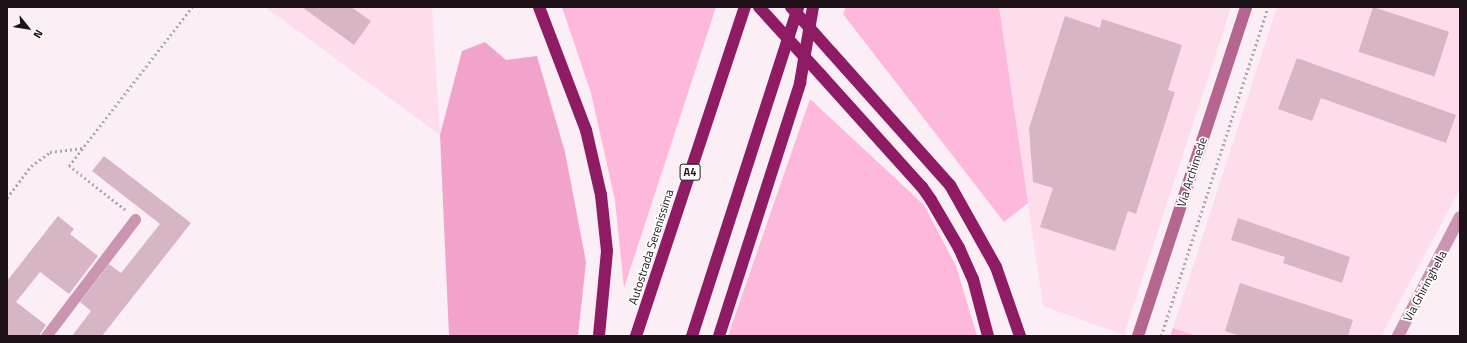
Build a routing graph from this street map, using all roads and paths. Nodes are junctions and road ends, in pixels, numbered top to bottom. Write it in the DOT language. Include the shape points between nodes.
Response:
graph roads {
  1 [pos="192,7"];
  2 [pos="539,7"];
  3 [pos="745,7"];
  4 [pos="759,7"];
  5 [pos="791,7"];
  6 [pos="798,7"];
  7 [pos="813,7"];
  8 [pos="1246,7"];
  9 [pos="1268,7"];
  10 [pos="84,147"];
  11 [pos="7,198"];
  12 [pos="1460,217"];
  13 [pos="136,219"];
  14 [pos="1456,239"];
  15 [pos="46,336"];
  16 [pos="599,336"];
  17 [pos="636,336"];
  18 [pos="692,336"];
  19 [pos="719,336"];
  20 [pos="988,336"];
  21 [pos="1020,336"];
  22 [pos="1138,336"];
  23 [pos="1161,336"];
  24 [pos="1398,336"];
  1 -- 10 [label="path"];
  2 -- 16 [label="highway" via="586,130 601,196 607,251"];
  3 -- 17 [label="highway, Autostrada Serenissima / A4"];
  4 -- 20 [label="highway, bridge" via="922,187 953,236 973,278"];
  5 -- 21 [label="highway, bridge" via="950,185 993,260"];
  6 -- 18 [label="highway"];
  7 -- 19 [label="highway" via="800,83"];
  8 -- 22 [label="street, Via Archimede"];
  9 -- 23 [label="path"];
  10 -- 11 [label="path" via="50,152 31,166"];
  10 -- 13 [label="path" via="69,166"];
  12 -- 14 [label="street, Via Ghiringhella"];
  13 -- 15 [label="lane"];
  14 -- 24 [label="street, Via Ghiringhella"];
}
